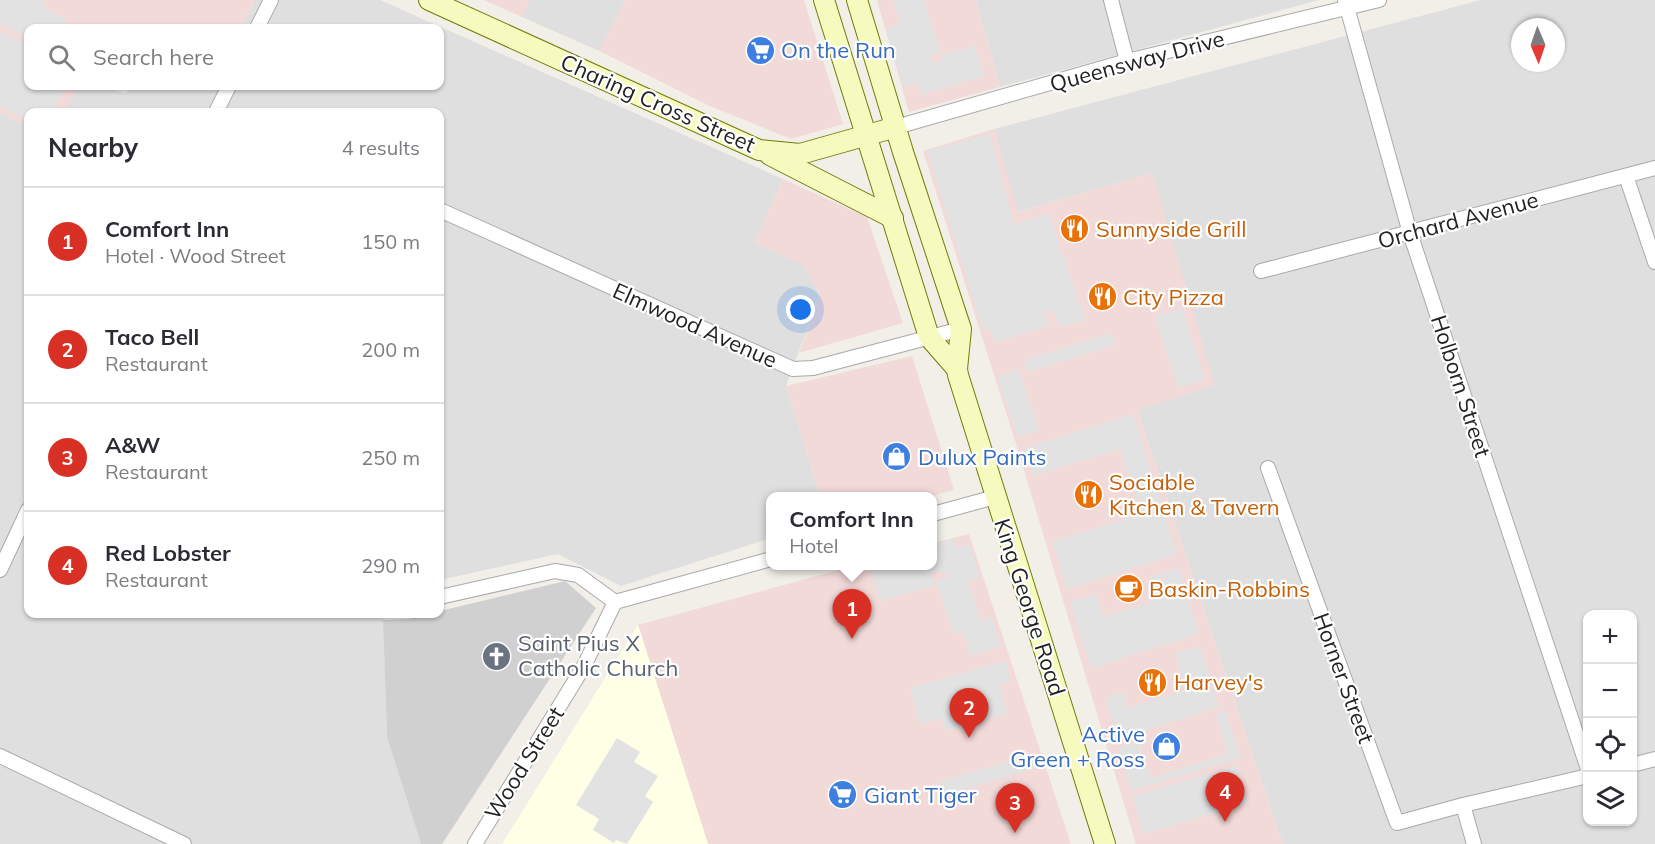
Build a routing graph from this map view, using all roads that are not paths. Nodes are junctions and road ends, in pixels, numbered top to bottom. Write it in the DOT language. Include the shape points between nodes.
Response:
graph roads {
  1 [pos="271,0"];
  2 [pos="429,0"];
  3 [pos="824,0"];
  4 [pos="857,0"];
  5 [pos="1111,0"];
  6 [pos="1379,0"];
  7 [pos="1346,4"];
  8 [pos="259,24"];
  9 [pos="1127,61"];
  10 [pos="227,90"];
  11 [pos="220,108"];
  12 [pos="896,127"];
  13 [pos="867,135"];
  14 [pos="759,150"];
  15 [pos="1655,168"];
  16 [pos="1626,176"];
  17 [pos="444,212"];
  18 [pos="893,218"];
  19 [pos="1410,233"];
  20 [pos="1655,261"];
  21 [pos="1261,271"];
  22 [pos="961,329"];
  23 [pos="929,337"];
  24 [pos="957,369"];
  25 [pos="1268,468"];
  26 [pos="995,497"];
  27 [pos="937,513"];
  28 [pos="24,519"];
  29 [pos="766,560"];
  30 [pos="0,570"];
  31 [pos="444,596"];
  32 [pos="615,602"];
  33 [pos="0,756"];
  34 [pos="1583,757"];
  35 [pos="1655,759"];
  36 [pos="1637,764"];
  37 [pos="1583,777"];
  38 [pos="1463,805"];
  39 [pos="183,844"];
  40 [pos="475,844"];
  41 [pos="1105,844"];
  42 [pos="1474,844"];
  1 -- 8 [label="street"];
  2 -- 14 [label="main road, Charing Cross Street"];
  3 -- 13 [label="main road, King George Road"];
  4 -- 12 [label="main road, King George Road"];
  5 -- 9 [label="street"];
  6 -- 7 [label="street, Queensway Drive"];
  7 -- 9 [label="street, Queensway Drive"];
  7 -- 19 [label="street, Holborn Street"];
  9 -- 12 [label="street, Queensway Drive"];
  10 -- 11 [label="street"];
  12 -- 13 [label="main road, Charing Cross Street"];
  12 -- 22 [label="main road, King George Road"];
  13 -- 14 [label="main road, Charing Cross Street" via="800,154"];
  13 -- 18 [label="main road, King George Road"];
  14 -- 18 [label="main road"];
  15 -- 16 [label="street, Orchard Avenue"];
  16 -- 19 [label="street, Orchard Avenue"];
  16 -- 20 [label="street"];
  17 -- 23 [label="street, Elmwood Avenue" via="793,369 813,368"];
  18 -- 23 [label="main road, King George Road"];
  19 -- 21 [label="street, Orchard Avenue"];
  19 -- 34 [label="street, Holborn Street"];
  22 -- 23 [label="street, Elmwood Avenue"];
  22 -- 24 [label="main road, King George Road"];
  23 -- 24 [label="main road, King George Road"];
  24 -- 26 [label="main road, King George Road"];
  25 -- 38 [label="street, Horner Street" via="1397,823"];
  26 -- 27 [label="street"];
  26 -- 41 [label="main road, King George Road"];
  28 -- 30 [label="street"];
  29 -- 32 [label="street"];
  31 -- 32 [label="street" via="555,571 578,575"];
  32 -- 40 [label="street, Wood Street" via="584,666"];
  33 -- 39 [label="street"];
  35 -- 36 [label="street"];
  37 -- 38 [label="street"];
  38 -- 42 [label="street"];
}
